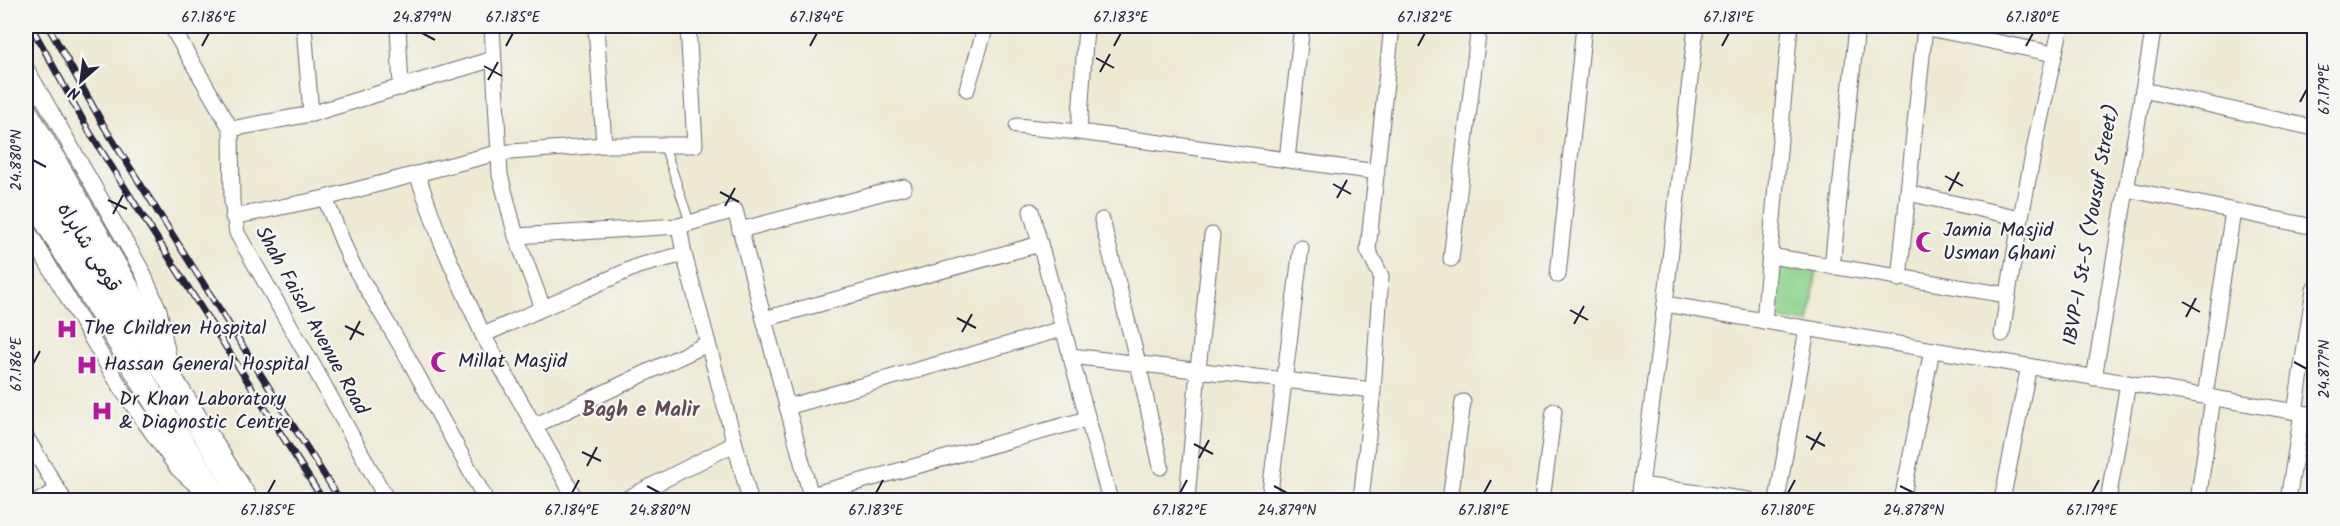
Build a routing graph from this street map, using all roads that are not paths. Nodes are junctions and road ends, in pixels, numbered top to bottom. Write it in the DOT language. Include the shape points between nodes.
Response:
graph roads {
  1 [pos="171,26"];
  2 [pos="294,26"];
  3 [pos="304,26"];
  4 [pos="398,26"];
  5 [pos="492,26"];
  6 [pos="596,26"];
  7 [pos="688,26"];
  8 [pos="986,26"];
  9 [pos="1086,26"];
  10 [pos="1302,26"];
  11 [pos="1392,26"];
  12 [pos="1479,26"];
  13 [pos="1584,26"];
  14 [pos="1696,26"];
  15 [pos="1790,26"];
  16 [pos="1857,26"];
  17 [pos="1922,26"];
  18 [pos="2061,26"];
  19 [pos="2154,26"];
  20 [pos="305,45"];
  21 [pos="2054,54"];
  22 [pos="493,59"];
  23 [pos="26,68"];
  24 [pos="2141,86"];
  25 [pos="401,88"];
  26 [pos="967,89"];
  27 [pos="26,110"];
  28 [pos="311,114"];
  29 [pos="1017,126"];
  30 [pos="2314,128"];
  31 [pos="231,129"];
  32 [pos="1079,132"];
  33 [pos="604,145"];
  34 [pos="664,145"];
  35 [pos="26,148"];
  36 [pos="497,153"];
  37 [pos="1287,159"];
  38 [pos="1377,172"];
  39 [pos="417,174"];
  40 [pos="26,186"];
  41 [pos="904,188"];
  42 [pos="2126,189"];
  43 [pos="1908,193"];
  44 [pos="325,198"];
  45 [pos="1031,211"];
  46 [pos="2233,211"];
  47 [pos="233,217"];
  48 [pos="2020,218"];
  49 [pos="1102,220"];
  50 [pos="684,224"];
  51 [pos="26,227"];
  52 [pos="2314,227"];
  53 [pos="740,230"];
  54 [pos="1212,235"];
  55 [pos="516,236"];
  56 [pos="1040,244"];
  57 [pos="1301,248"];
  58 [pos="33,254"];
  59 [pos="684,254"];
  60 [pos="1770,256"];
  61 [pos="1451,260"];
  62 [pos="1832,267"];
  63 [pos="1558,275"];
  64 [pos="1899,279"];
  65 [pos="2314,289"];
  66 [pos="2007,295"];
  67 [pos="1665,304"];
  68 [pos="543,308"];
  69 [pos="764,319"];
  70 [pos="1764,321"];
  71 [pos="1062,328"];
  72 [pos="1808,329"];
  73 [pos="2002,334"];
  74 [pos="483,335"];
  75 [pos="707,344"];
  76 [pos="1932,350"];
  77 [pos="168,356"];
  78 [pos="1070,356"];
  79 [pos="1138,363"];
  80 [pos="2029,366"];
  81 [pos="1198,370"];
  82 [pos="2090,377"];
  83 [pos="1284,379"];
  84 [pos="2128,383"];
  85 [pos="1373,390"];
  86 [pos="2209,397"];
  87 [pos="181,398"];
  88 [pos="1462,402"];
  89 [pos="787,407"];
  90 [pos="1554,411"];
  91 [pos="2304,413"];
  92 [pos="1088,419"];
  93 [pos="534,426"];
  94 [pos="26,437"];
  95 [pos="734,444"];
  96 [pos="1161,467"];
  97 [pos="1641,485"];
  98 [pos="61,495"];
  99 [pos="811,498"];
  100 [pos="1108,500"];
  101 [pos="40,501"];
  102 [pos="212,501"];
  103 [pos="218,501"];
  104 [pos="246,501"];
  105 [pos="387,501"];
  106 [pos="486,501"];
  107 [pos="576,501"];
  108 [pos="624,501"];
  109 [pos="750,501"];
  110 [pos="1187,501"];
  111 [pos="1269,501"];
  112 [pos="1361,501"];
  113 [pos="1450,501"];
  114 [pos="1542,501"];
  115 [pos="1639,501"];
  116 [pos="1749,501"];
  117 [pos="1777,501"];
  118 [pos="1902,501"];
  119 [pos="2002,501"];
  120 [pos="2108,501"];
  121 [pos="2198,501"];
  122 [pos="2288,501"];
  1 -- 31 [label="street, Shah Faisal Avenue Road"];
  2 -- 20 [label="street"];
  3 -- 20 [label="street"];
  4 -- 25 [label="street"];
  5 -- 22 [label="street"];
  6 -- 33 [label="street"];
  7 -- 34 [label="street" via="695,145"];
  8 -- 26 [label="street"];
  9 -- 32 [label="street"];
  10 -- 37 [label="street"];
  11 -- 38 [label="street"];
  12 -- 61 [label="street"];
  13 -- 63 [label="street"];
  14 -- 67 [label="street"];
  15 -- 60 [label="street"];
  15 -- 70 [label="street"];
  16 -- 62 [label="street"];
  17 -- 21 [label="street"];
  17 -- 43 [label="street"];
  18 -- 21 [label="street"];
  19 -- 24 [label="street"];
  20 -- 28 [label="street"];
  21 -- 48 [label="street"];
  22 -- 25 [label="street"];
  22 -- 36 [label="street"];
  23 -- 77 [label="street" via="142,272 159,310"];
  24 -- 30 [label="street"];
  24 -- 42 [label="street"];
  24 -- 82 [label="street, IBVP-1 St-5 (Yousuf Street)"];
  25 -- 28 [label="street"];
  27 -- 77 [label="main road"];
  28 -- 31 [label="street"];
  29 -- 32 [label="street"];
  31 -- 47 [label="street, Shah Faisal Avenue Road"];
  32 -- 37 [label="street"];
  33 -- 34 [label="street"];
  33 -- 36 [label="street"];
  34 -- 50 [label="lane"];
  35 -- 87 [label="highway, قومی شاہراہ"];
  36 -- 39 [label="street"];
  36 -- 55 [label="street"];
  37 -- 38 [label="street"];
  38 -- 85 [label="street" via="1368,250 1381,276"];
  39 -- 44 [label="street"];
  39 -- 74 [label="street" via="441,241"];
  40 -- 103 [label="highway, قومی شاہراہ"];
  41 -- 53 [label="street"];
  42 -- 46 [label="street"];
  42 -- 82 [label="street"];
  43 -- 48 [label="street"];
  43 -- 64 [label="street"];
  44 -- 47 [label="street"];
  44 -- 106 [label="street" via="350,260"];
  45 -- 56 [label="street"];
  46 -- 52 [label="street"];
  46 -- 86 [label="street"];
  47 -- 105 [label="street, Shah Faisal Avenue Road" via="237,233"];
  48 -- 66 [label="street"];
  49 -- 79 [label="street"];
  50 -- 53 [label="street" via="735,210"];
  50 -- 55 [label="street"];
  50 -- 59 [label="street"];
  51 -- 58 [label="street"];
  53 -- 69 [label="street"];
  54 -- 81 [label="street"];
  55 -- 68 [label="street"];
  56 -- 69 [label="street"];
  56 -- 71 [label="street"];
  57 -- 83 [label="street"];
  58 -- 102 [label="street" via="178,469"];
  59 -- 68 [label="street" via="638,266"];
  59 -- 75 [label="street"];
  60 -- 62 [label="street"];
  60 -- 70 [label="street"];
  62 -- 64 [label="street"];
  64 -- 66 [label="street"];
  65 -- 91 [label="street"];
  66 -- 73 [label="street"];
  67 -- 70 [label="street"];
  67 -- 97 [label="street"];
  68 -- 74 [label="street"];
  69 -- 89 [label="street"];
  70 -- 72 [label="street"];
  71 -- 78 [label="street"];
  71 -- 89 [label="street"];
  72 -- 76 [label="street"];
  72 -- 117 [label="street"];
  74 -- 93 [label="street"];
  75 -- 93 [label="street"];
  75 -- 95 [label="street"];
  76 -- 80 [label="street"];
  76 -- 118 [label="street"];
  77 -- 87 [label="main road"];
  78 -- 79 [label="street"];
  78 -- 92 [label="street"];
  79 -- 81 [label="street"];
  79 -- 96 [label="street"];
  80 -- 82 [label="street"];
  80 -- 119 [label="street"];
  81 -- 83 [label="street"];
  81 -- 110 [label="street"];
  82 -- 84 [label="street"];
  83 -- 85 [label="street"];
  83 -- 111 [label="street"];
  84 -- 86 [label="street"];
  84 -- 120 [label="street"];
  85 -- 112 [label="street"];
  86 -- 91 [label="street"];
  86 -- 121 [label="street"];
  87 -- 104 [label="highway, قومی شاہراہ"];
  88 -- 113 [label="street"];
  89 -- 99 [label="street"];
  90 -- 114 [label="street"];
  91 -- 122 [label="street"];
  92 -- 99 [label="street"];
  92 -- 100 [label="street"];
  93 -- 107 [label="street"];
  94 -- 98 [label="street"];
  95 -- 108 [label="street"];
  95 -- 109 [label="street"];
  97 -- 115 [label="street"];
  97 -- 116 [label="street"];
  98 -- 101 [label="street"];
}
